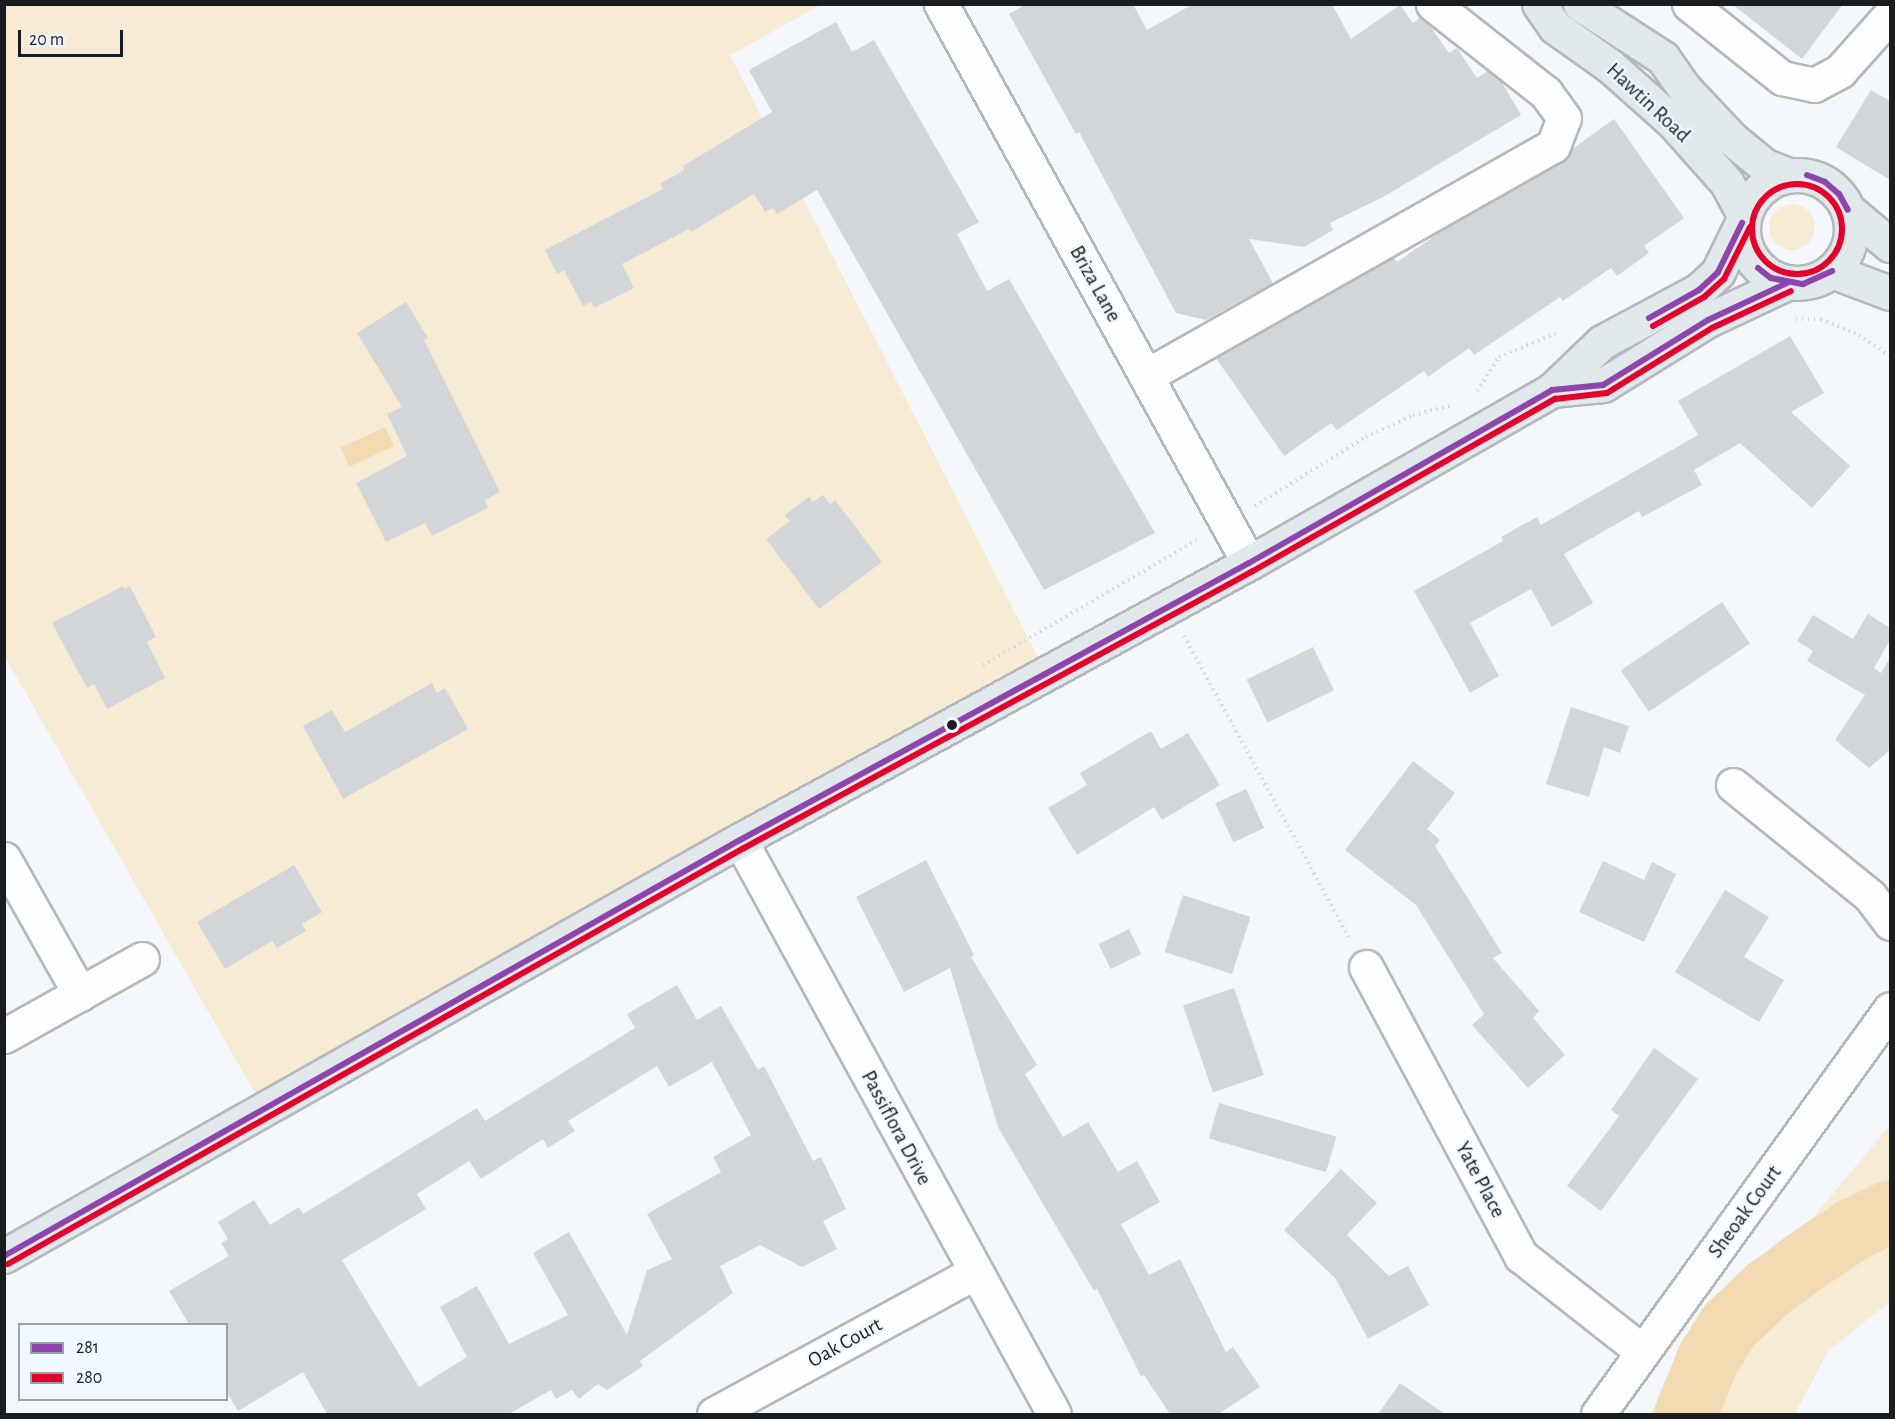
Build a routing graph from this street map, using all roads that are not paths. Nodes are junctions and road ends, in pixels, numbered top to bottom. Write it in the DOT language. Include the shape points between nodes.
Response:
graph roads {
  1 [pos="941,4"];
  2 [pos="1433,4"];
  3 [pos="1539,4"];
  4 [pos="1580,4"];
  5 [pos="1689,4"];
  6 [pos="1890,15"];
  7 [pos="1788,175"];
  8 [pos="1848,210"];
  9 [pos="1743,219"];
  10 [pos="1890,245"];
  11 [pos="1832,271"];
  12 [pos="1787,283"];
  13 [pos="1890,293"];
  14 [pos="1146,376"];
  15 [pos="1552,390"];
  16 [pos="1249,563"];
  17 [pos="1733,785"];
  18 [pos="740,840"];
  19 [pos="4,859"];
  20 [pos="1890,923"];
  21 [pos="142,959"];
  22 [pos="1366,967"];
  23 [pos="80,994"];
  24 [pos="1890,1009"];
  25 [pos="4,1036"];
  26 [pos="4,1256"];
  27 [pos="975,1272"];
  28 [pos="1643,1352"];
  29 [pos="714,1414"];
  30 [pos="1054,1414"];
  31 [pos="1598,1414"];
  1 -- 14 [label="street, Briza Lane"];
  2 -- 14 [label="street" via="1546,93 1564,118 1553,146"];
  3 -- 9 [label="main road, Hawtin Road" via="1555,27 1610,66 1674,123 1727,183"];
  4 -- 7 [label="main road, Hawtin Road" via="1663,58 1685,89 1732,139 1765,166"];
  5 -- 6 [label="street" via="1782,78 1814,85 1840,71"];
  7 -- 8 [label="main road" via="1807,175 1825,182 1839,194"];
  7 -- 9 [label="main road" via="1760,188"];
  8 -- 10 [label="main road"];
  8 -- 11 [label="main road" via="1850,243"];
  9 -- 12 [label="main road" via="1743,239 1758,268"];
  9 -- 15 [label="main road" via="1718,272 1699,290 1602,342"];
  11 -- 12 [label="main road" via="1803,284"];
  11 -- 13 [label="main road"];
  12 -- 15 [label="main road" via="1708,320 1603,385"];
  14 -- 16 [label="street, Briza Lane"];
  15 -- 16 [label="main road"];
  16 -- 18 [label="main road"];
  17 -- 20 [label="street" via="1870,896"];
  18 -- 26 [label="main road"];
  18 -- 27 [label="street, Passiflora Drive"];
  19 -- 23 [label="street"];
  21 -- 23 [label="street"];
  22 -- 28 [label="street, Yate Place" via="1521,1256"];
  23 -- 25 [label="street"];
  24 -- 28 [label="street, Sheoak Court"];
  27 -- 29 [label="street, Oak Court"];
  27 -- 30 [label="street, Passiflora Drive"];
  28 -- 31 [label="street, Sheoak Court"];
}
